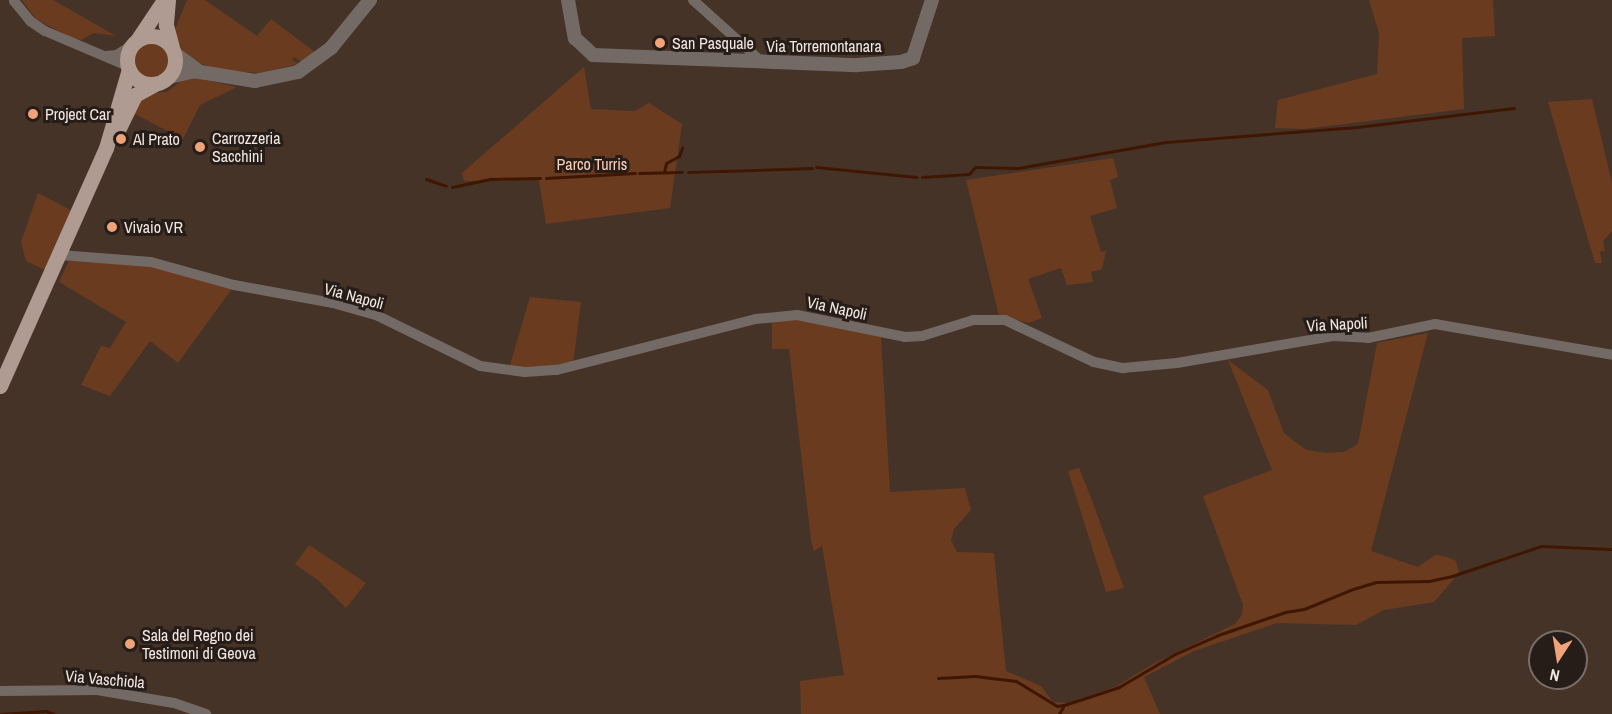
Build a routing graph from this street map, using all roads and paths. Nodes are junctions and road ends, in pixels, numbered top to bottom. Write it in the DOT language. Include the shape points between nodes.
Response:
graph roads {
  1 [pos="166,0"];
  2 [pos="370,0"];
  3 [pos="568,0"];
  4 [pos="693,0"];
  5 [pos="932,0"];
  6 [pos="14,1"];
  7 [pos="135,42"];
  8 [pos="174,51"];
  9 [pos="98,56"];
  10 [pos="764,63"];
  11 [pos="128,68"];
  12 [pos="208,73"];
  13 [pos="162,80"];
  14 [pos="106,148"];
  15 [pos="60,255"];
  16 [pos="1612,355"];
  17 [pos="0,386"];
  18 [pos="0,691"];
  19 [pos="206,714"];
  1 -- 7 [label="main road"];
  1 -- 8 [label="main road" via="166,25"];
  2 -- 12 [label="street" via="331,48 298,72 255,81"];
  3 -- 10 [label="street, Via Torremontanara" via="575,38 593,55"];
  4 -- 10 [label="street"];
  5 -- 10 [label="street, Via Torremontanara" via="911,59 857,65"];
  6 -- 9 [label="street" via="30,21"];
  7 -- 8 [label="main road" via="154,36"];
  7 -- 9 [label="street" via="117,55"];
  7 -- 11 [label="main road"];
  8 -- 12 [label="street" via="187,66"];
  8 -- 13 [label="main road" via="175,66"];
  9 -- 11 [label="street"];
  11 -- 13 [label="main road" via="140,81"];
  11 -- 14 [label="main road"];
  12 -- 13 [label="street" via="188,71"];
  13 -- 14 [label="main road" via="132,99"];
  14 -- 15 [label="main road"];
  15 -- 16 [label="street, Via Napoli" via="150,262 239,286 333,303 376,315 480,366 525,372 557,370 756,320 797,315 905,337 922,336 972,320 1005,320 1094,362 1123,368 1177,363 1334,336 1368,338 1435,324"];
  15 -- 17 [label="main road"];
  18 -- 19 [label="street, Via Vaschiola" via="97,690 174,702"];
}
